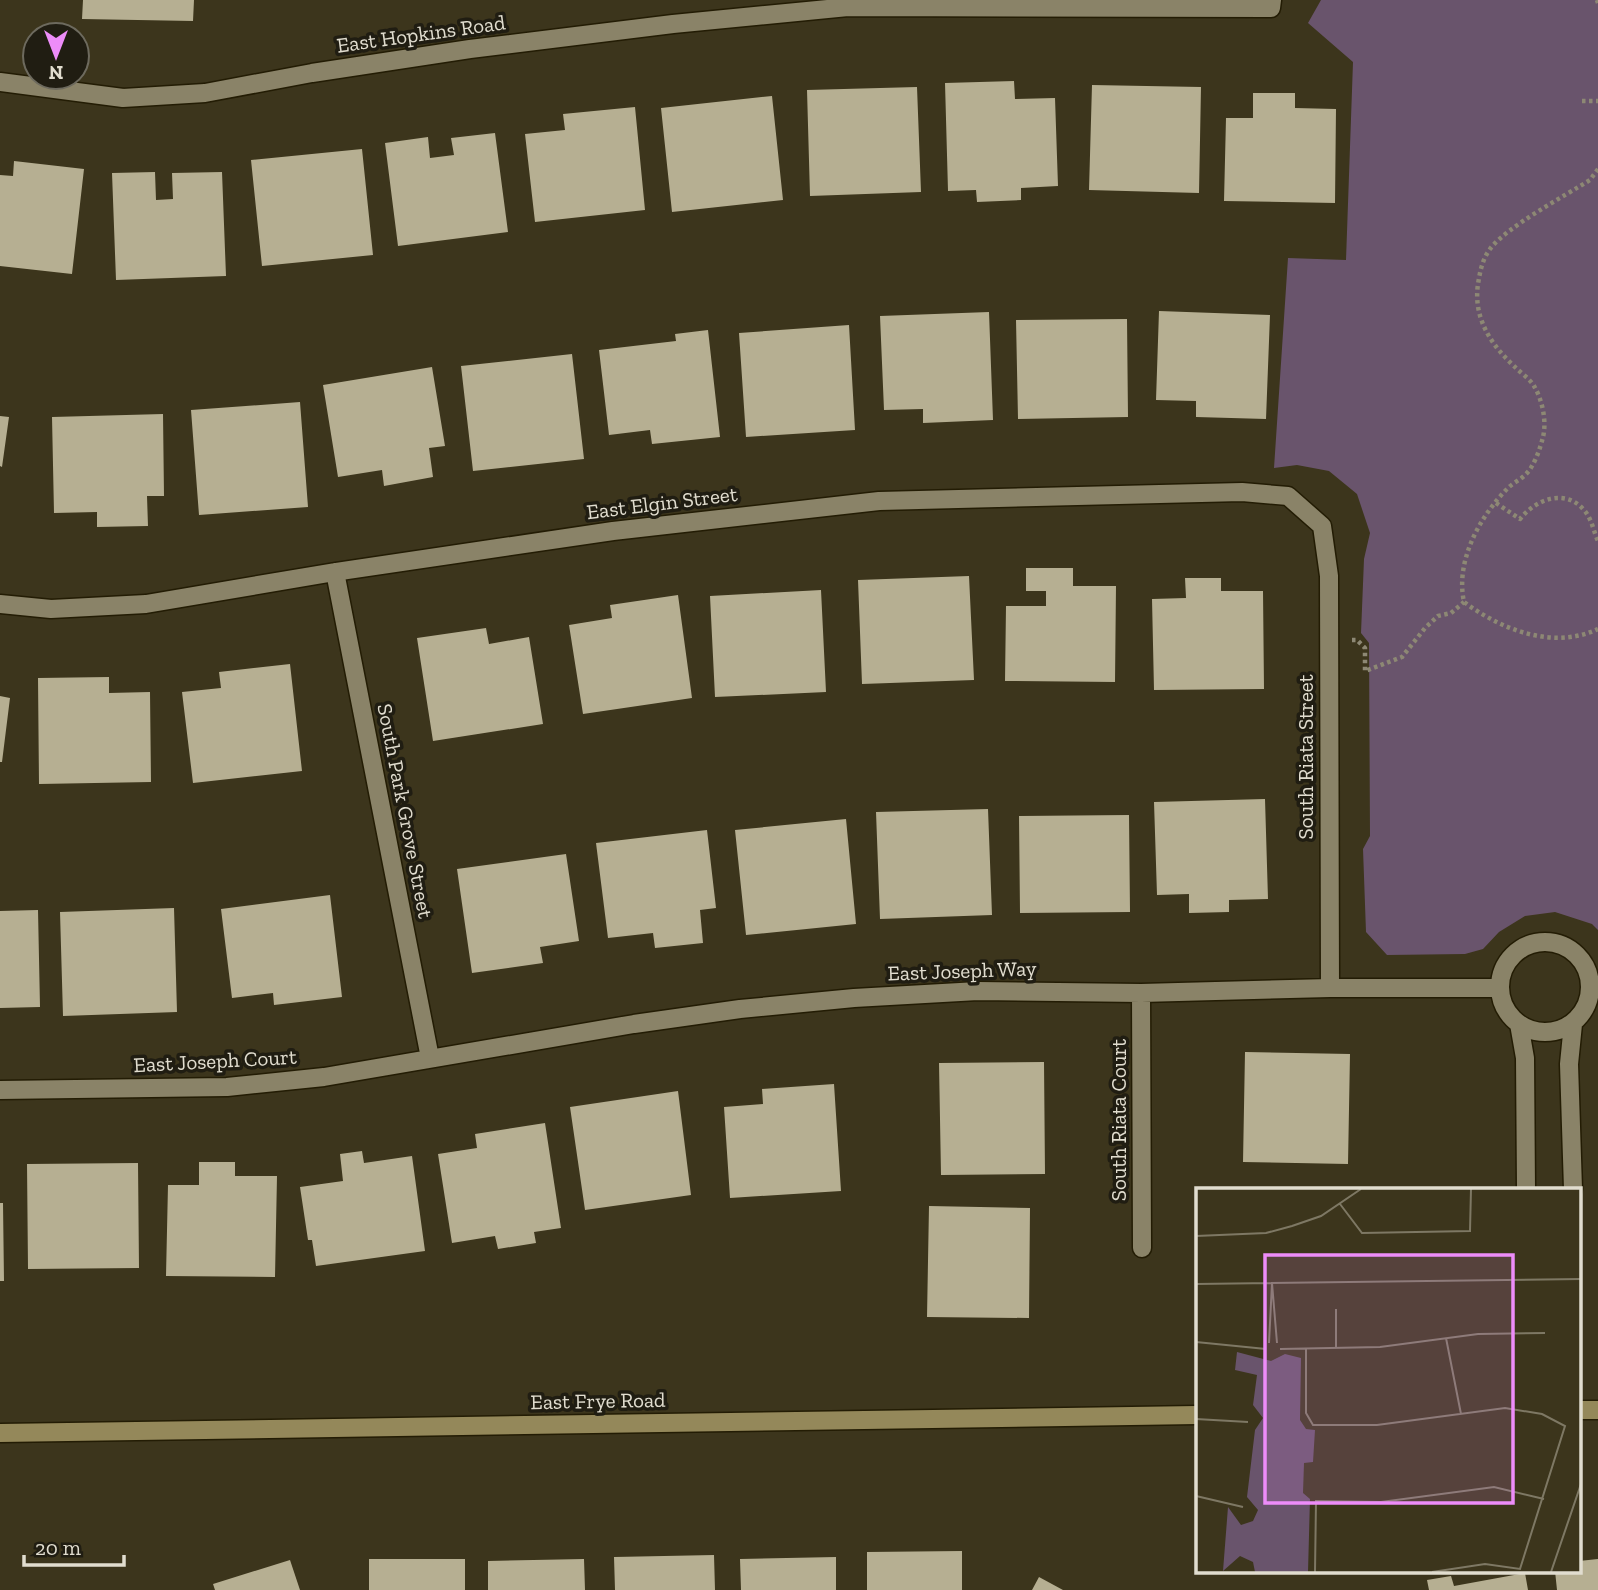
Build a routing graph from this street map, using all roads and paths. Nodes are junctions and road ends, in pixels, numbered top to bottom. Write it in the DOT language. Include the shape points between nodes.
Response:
graph roads {
  1 [pos="1271,4"];
  2 [pos="0,82"];
  3 [pos="1582,101"];
  4 [pos="1598,101"];
  5 [pos="1598,169"];
  6 [pos="1496,503"];
  7 [pos="1322,526"];
  8 [pos="1598,541"];
  9 [pos="335,572"];
  10 [pos="1464,602"];
  11 [pos="0,604"];
  12 [pos="1598,629"];
  13 [pos="1329,639"];
  14 [pos="1594,986"];
  15 [pos="1329,988"];
  16 [pos="1500,988"];
  17 [pos="1141,993"];
  18 [pos="1518,1024"];
  19 [pos="1573,1024"];
  20 [pos="430,1058"];
  21 [pos="0,1090"];
  22 [pos="1526,1188"];
  23 [pos="1573,1188"];
  24 [pos="1142,1248"];
  25 [pos="1580,1410"];
  26 [pos="1598,1410"];
  27 [pos="1196,1415"];
  28 [pos="0,1433"];
  1 -- 2 [label="street, East Hopkins Road" via="848,7 470,49 205,93 123,97"];
  3 -- 4 [label="path"];
  5 -- 6 [label="path" via="1590,180 1490,248 1480,268 1478,314 1493,344 1533,384 1543,409 1544,435 1538,453 1527,473"];
  6 -- 8 [label="path" via="1520,519 1536,504 1566,498 1584,510"];
  6 -- 10 [label="path" via="1472,541 1463,574"];
  7 -- 9 [label="street, East Elgin Street" via="1288,496 1242,492 879,501 613,531"];
  7 -- 13 [label="street, South Riata Street" via="1329,576"];
  9 -- 11 [label="street, East Elgin Street" via="146,604 51,609"];
  9 -- 20 [label="street, South Park Grove Street"];
  10 -- 12 [label="path" via="1536,637 1569,637"];
  10 -- 13 [label="path" via="1438,616 1402,657 1366,671 1366,648 1357,640"];
  13 -- 15 [label="street, South Riata Street"];
  14 -- 16 [label="street" via="1582,961 1562,945 1550,942 1514,953 1501,975"];
  14 -- 19 [label="street"];
  15 -- 16 [label="street, East Joseph Way"];
  15 -- 17 [label="street, East Joseph Way"];
  16 -- 18 [label="street" via="1505,1008"];
  17 -- 20 [label="street, East Joseph Way" via="978,991 854,998 634,1024"];
  17 -- 24 [label="street, South Riata Court"];
  18 -- 19 [label="street" via="1545,1032"];
  18 -- 22 [label="street" via="1525,1058"];
  19 -- 23 [label="street" via="1569,1064"];
  20 -- 21 [label="street, East Joseph Court" via="324,1077 227,1087"];
  25 -- 26 [label="street"];
  27 -- 28 [label="street, East Frye Road"];
}
